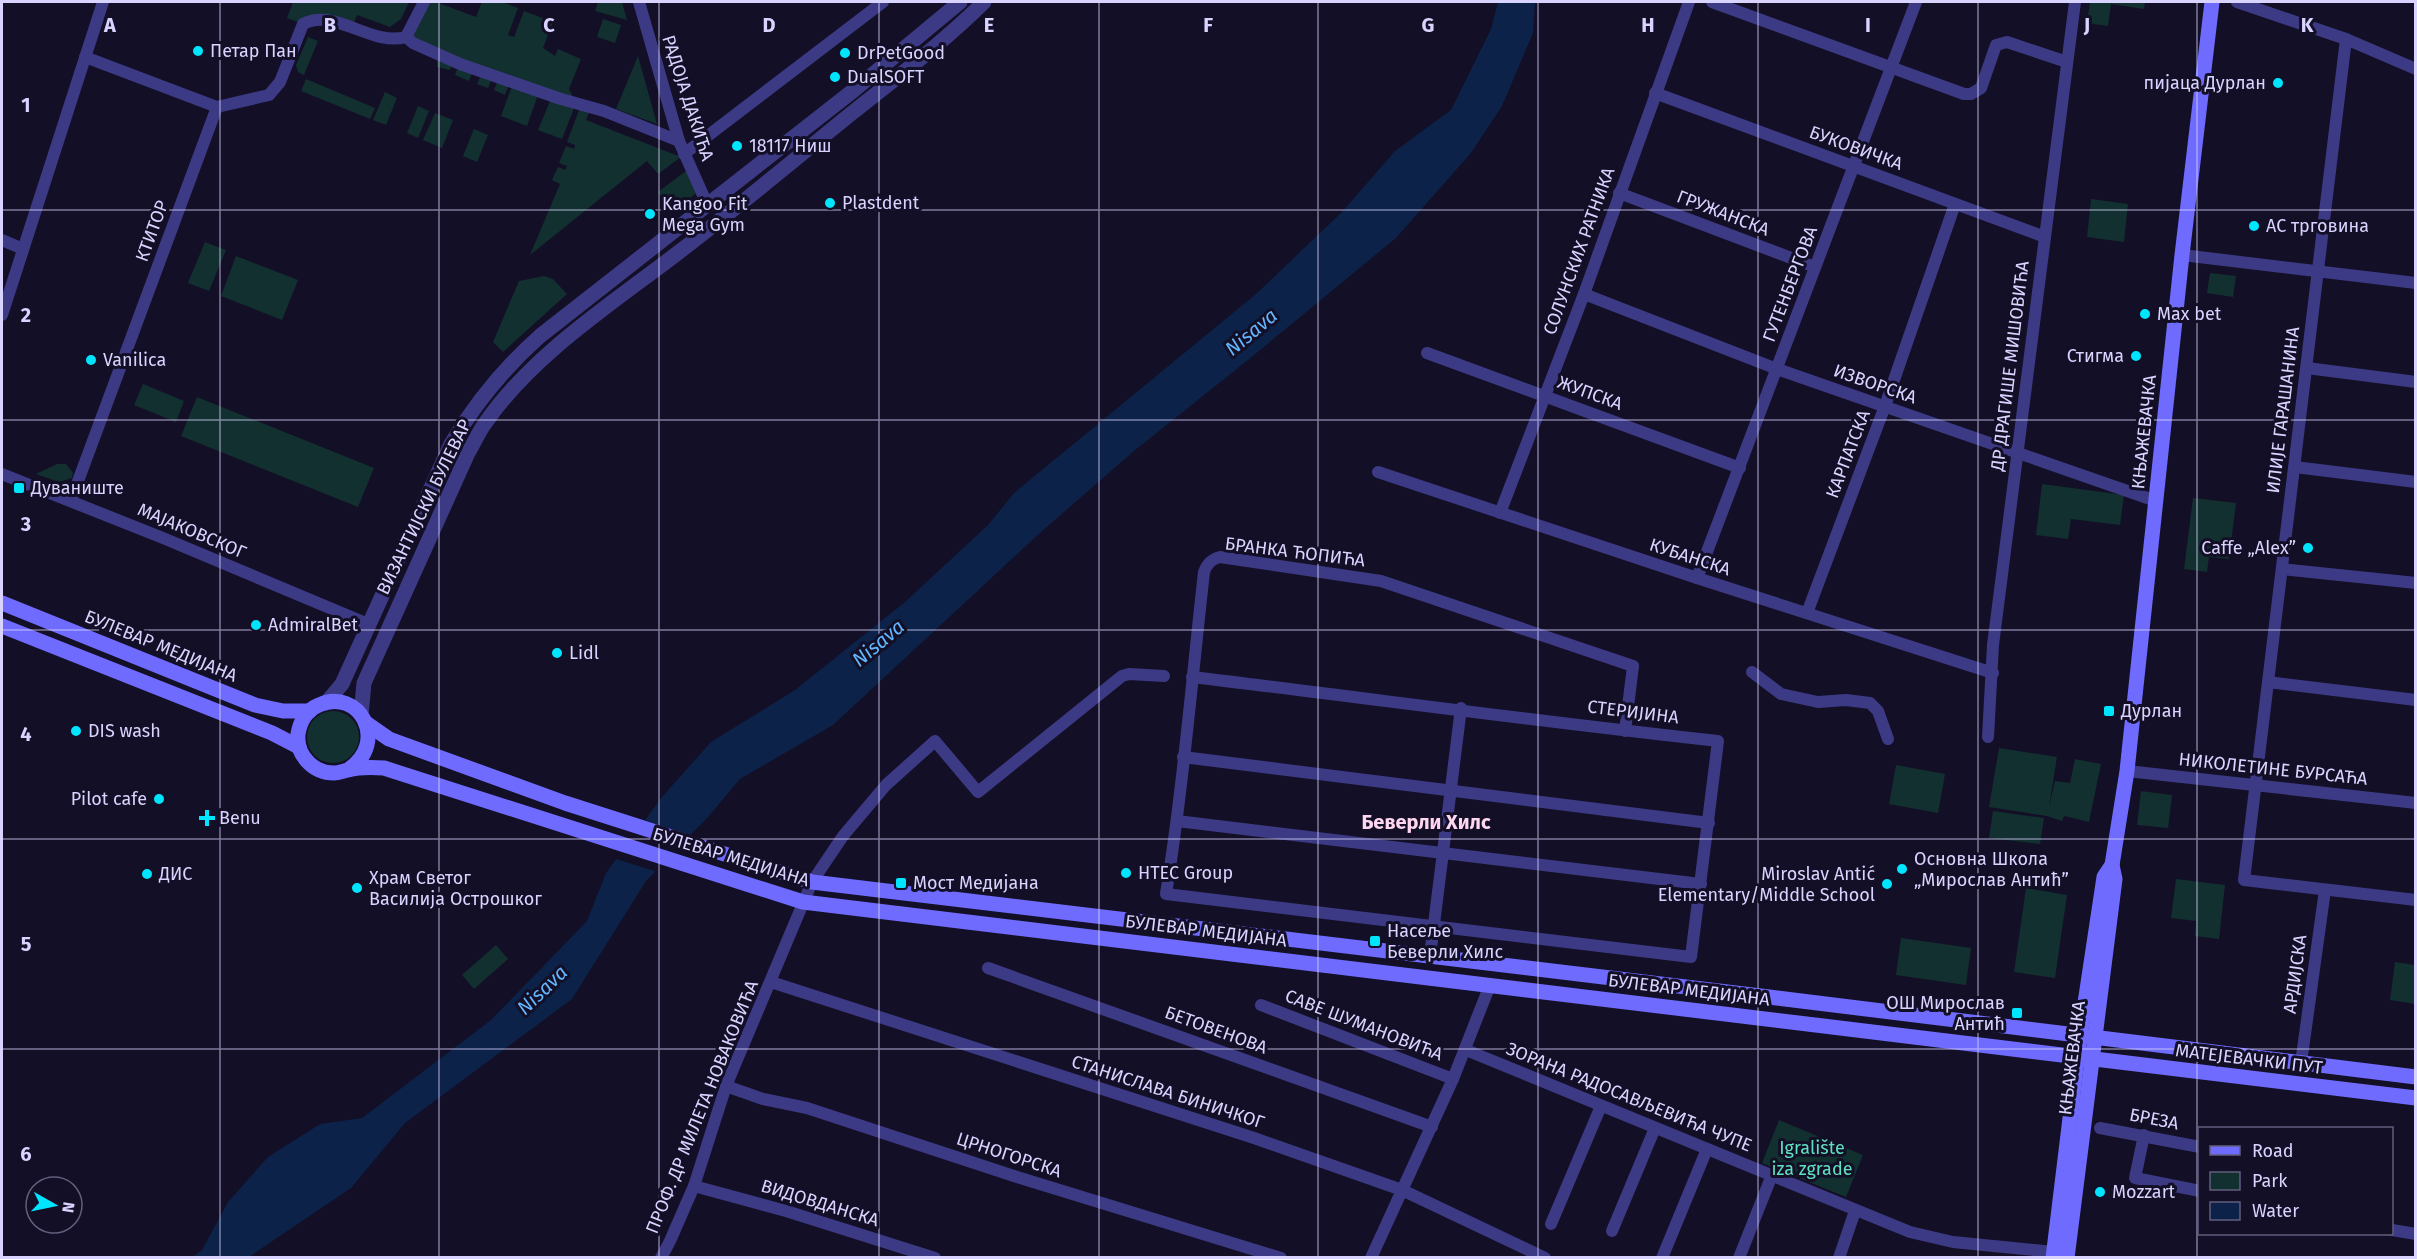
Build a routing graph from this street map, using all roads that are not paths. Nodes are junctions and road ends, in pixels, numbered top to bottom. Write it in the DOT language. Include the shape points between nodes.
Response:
graph roads {
  1 [pos="103,2"];
  2 [pos="423,2"];
  3 [pos="639,2"];
  4 [pos="960,2"];
  5 [pos="984,2"];
  6 [pos="1689,2"];
  7 [pos="1712,2"];
  8 [pos="1916,2"];
  9 [pos="2075,2"];
  10 [pos="2212,2"];
  11 [pos="2236,2"];
  12 [pos="877,4"];
  13 [pos="2267,6"];
  14 [pos="406,38"];
  15 [pos="2346,39"];
  16 [pos="85,57"];
  17 [pos="2067,62"];
  18 [pos="1890,67"];
  19 [pos="2415,69"];
  20 [pos="1655,93"];
  21 [pos="218,106"];
  22 [pos="679,141"];
  23 [pos="684,154"];
  24 [pos="1855,166"];
  25 [pos="1619,192"];
  26 [pos="708,204"];
  27 [pos="1955,204"];
  28 [pos="2044,237"];
  29 [pos="2,240"];
  30 [pos="23,249"];
  31 [pos="2182,255"];
  32 [pos="1815,267"];
  33 [pos="2317,272"];
  34 [pos="2415,283"];
  35 [pos="1584,294"];
  36 [pos="2,315"];
  37 [pos="1427,353"];
  38 [pos="1777,369"];
  39 [pos="2307,369"];
  40 [pos="2415,382"];
  41 [pos="1545,395"];
  42 [pos="1885,406"];
  43 [pos="2016,453"];
  44 [pos="2295,467"];
  45 [pos="1740,468"];
  46 [pos="1378,472"];
  47 [pos="2,474"];
  48 [pos="2415,482"];
  49 [pos="71,500"];
  50 [pos="2156,501"];
  51 [pos="1500,513"];
  52 [pos="2282,569"];
  53 [pos="1697,578"];
  54 [pos="2415,583"];
  55 [pos="2,603"];
  56 [pos="1807,613"];
  57 [pos="368,624"];
  58 [pos="2,626"];
  59 [pos="1752,672"];
  60 [pos="1993,674"];
  61 [pos="1164,676"];
  62 [pos="1192,677"];
  63 [pos="2268,682"];
  64 [pos="2415,700"];
  65 [pos="326,703"];
  66 [pos="1461,708"];
  67 [pos="310,711"];
  68 [pos="363,719"];
  69 [pos="1625,730"];
  70 [pos="1988,737"];
  71 [pos="1888,739"];
  72 [pos="299,747"];
  73 [pos="1184,757"];
  74 [pos="348,770"];
  75 [pos="2127,771"];
  76 [pos="2255,784"];
  77 [pos="1450,791"];
  78 [pos="2415,803"];
  79 [pos="1178,821"];
  80 [pos="1709,823"];
  81 [pos="1443,854"];
  82 [pos="812,882"];
  83 [pos="1701,884"];
  84 [pos="2325,890"];
  85 [pos="1166,894"];
  86 [pos="2415,900"];
  87 [pos="803,902"];
  88 [pos="1434,926"];
  89 [pos="1430,956"];
  90 [pos="1691,957"];
  91 [pos="988,968"];
  92 [pos="771,982"];
  93 [pos="1490,985"];
  94 [pos="1261,1005"];
  95 [pos="2087,1037"];
  96 [pos="1466,1050"];
  97 [pos="2084,1059"];
  98 [pos="2301,1063"];
  99 [pos="2415,1077"];
  100 [pos="1453,1079"];
  101 [pos="726,1086"];
  102 [pos="2415,1098"];
  103 [pos="1601,1106"];
  104 [pos="1432,1127"];
  105 [pos="1655,1128"];
  106 [pos="2100,1128"];
  107 [pos="2144,1135"];
  108 [pos="2198,1147"];
  109 [pos="1707,1149"];
  110 [pos="1772,1175"];
  111 [pos="694,1186"];
  112 [pos="1402,1190"];
  113 [pos="2198,1191"];
  114 [pos="1855,1211"];
  115 [pos="1551,1224"];
  116 [pos="2393,1230"];
  117 [pos="1612,1231"];
  118 [pos="2415,1234"];
  119 [pos="2063,1256"];
  120 [pos="661,1257"];
  121 [pos="934,1257"];
  122 [pos="1281,1257"];
  123 [pos="1371,1257"];
  124 [pos="1545,1257"];
  125 [pos="1662,1257"];
  126 [pos="1739,1257"];
  127 [pos="1839,1257"];
  1 -- 16 [label="street"];
  2 -- 14 [label="street"];
  3 -- 22 [label="street, РАДОЈА ДАКИЋА"];
  4 -- 26 [label="street, ВИЗАНТИЈСКИ БУЛЕВАР"];
  5 -- 68 [label="street, ВИЗАНТИЈСКИ БУЛЕВАР" via="845,119 561,344 511,392 486,422 468,453 369,671 362,693"];
  6 -- 20 [label="street, СОЛУНСКИХ РАТНИКА"];
  7 -- 18 [label="street"];
  8 -- 18 [label="street, ГУТЕНБЕРГОВА"];
  9 -- 17 [label="street, ДР ДРАГИШЕ МИШОВИЋА"];
  10 -- 31 [label="main road, КЊАЖЕВАЧКА"];
  11 -- 13 [label="street"];
  12 -- 23 [label="street"];
  13 -- 15 [label="street"];
  14 -- 21 [label="street" via="382,39 332,21 309,21 303,24 280,82 269,95"];
  14 -- 22 [label="street" via="460,64 604,111"];
  15 -- 19 [label="street"];
  15 -- 33 [label="street, ИЛИЈЕ ГАРАШАНИНА"];
  16 -- 21 [label="street"];
  16 -- 30 [label="street"];
  17 -- 18 [label="street" via="2002,42 1996,45 1981,88 1971,94"];
  17 -- 28 [label="street, ДР ДРАГИШЕ МИШОВИЋА"];
  18 -- 24 [label="street, ГУТЕНБЕРГОВА"];
  20 -- 24 [label="street, БУКОВИЧКА"];
  20 -- 25 [label="street, СОЛУНСКИХ РАТНИКА"];
  21 -- 49 [label="street, КТИТОР"];
  22 -- 23 [label="street, РАДОЈА ДАКИЋА"];
  23 -- 26 [label="street, РАДОЈА ДАКИЋА"];
  24 -- 27 [label="street, БУКОВИЧКА"];
  24 -- 32 [label="street, ГУТЕНБЕРГОВА"];
  25 -- 32 [label="street, ГРУЖАНСКА"];
  25 -- 35 [label="street, СОЛУНСКИХ РАТНИКА"];
  26 -- 57 [label="street, ВИЗАНТИЈСКИ БУЛЕВАР" via="540,336 482,396 451,444"];
  27 -- 28 [label="street, БУКОВИЧКА"];
  27 -- 42 [label="street, КАРПАТСКА"];
  28 -- 43 [label="street, ДР ДРАГИШЕ МИШОВИЋА"];
  29 -- 30 [label="street"];
  30 -- 36 [label="street"];
  31 -- 33 [label="street"];
  31 -- 50 [label="main road, КЊАЖЕВАЧКА"];
  32 -- 38 [label="street, ГУТЕНБЕРГОВА"];
  33 -- 34 [label="street"];
  33 -- 39 [label="street, ИЛИЈЕ ГАРАШАНИНА"];
  35 -- 38 [label="street, ИЗВОРСКА"];
  35 -- 41 [label="street, СОЛУНСКИХ РАТНИКА"];
  37 -- 41 [label="street, ЖУПСКА"];
  38 -- 42 [label="street, ИЗВОРСКА"];
  38 -- 45 [label="street, ГУТЕНБЕРГОВА"];
  39 -- 40 [label="street"];
  39 -- 44 [label="street, ИЛИЈЕ ГАРАШАНИНА"];
  41 -- 45 [label="street, ЖУПСКА"];
  41 -- 51 [label="street, СОЛУНСКИХ РАТНИКА"];
  42 -- 43 [label="street, ИЗВОРСКА"];
  42 -- 56 [label="street, КАРПАТСКА"];
  43 -- 50 [label="street, ИЗВОРСКА"];
  43 -- 60 [label="street, ДР ДРАГИШЕ МИШОВИЋА" via="1993,645"];
  44 -- 48 [label="street"];
  44 -- 52 [label="street, ИЛИЈЕ ГАРАШАНИНА"];
  45 -- 53 [label="street, ГУТЕНБЕРГОВА"];
  46 -- 51 [label="street, КУБАНСКА"];
  47 -- 49 [label="street, МАЈАКОВСКОГ"];
  49 -- 57 [label="street, МАЈАКОВСКОГ"];
  50 -- 75 [label="main road, КЊАЖЕВАЧКА"];
  51 -- 53 [label="street, КУБАНСКА"];
  52 -- 54 [label="street"];
  52 -- 63 [label="street, ИЛИЈЕ ГАРАШАНИНА"];
  53 -- 56 [label="street, КУБАНСКА"];
  55 -- 67 [label="main road, БУЛЕВАР МЕДИЈАНА" via="255,705"];
  56 -- 60 [label="street, КУБАНСКА"];
  57 -- 65 [label="street, ВИЗАНТИЈСКИ БУЛЕВАР" via="342,684"];
  58 -- 72 [label="main road, БУЛЕВАР МЕДИЈАНА"];
  59 -- 71 [label="street" via="1781,694 1818,702 1870,703 1878,711"];
  60 -- 70 [label="street, ДР ДРАГИШЕ МИШОВИЋА"];
  61 -- 82 [label="street, БУЛЕВАР МЕДИЈАНА" via="1122,676 978,792 935,741 879,793"];
  62 -- 66 [label="street, СТЕРИЈИНА"];
  62 -- 69 [label="street, БРАНКА ЋОПИЋА" via="1204,572 1212,560 1220,557 1381,581 1633,666"];
  62 -- 73 [label="street, БРАНКА ЋОПИЋА"];
  63 -- 64 [label="street"];
  63 -- 76 [label="street, ИЛИЈЕ ГАРАШАНИНА"];
  65 -- 67 [label="main road, БУЛЕВАР МЕДИЈАНА"];
  65 -- 68 [label="main road, БУЛЕВАР МЕДИЈАНА" via="345,704"];
  66 -- 69 [label="street, СТЕРИЈИНА"];
  66 -- 77 [label="street"];
  67 -- 72 [label="main road" via="299,727"];
  68 -- 74 [label="main road" via="368,745 364,755"];
  68 -- 82 [label="main road, БУЛЕВАР МЕДИЈАНА" via="389,740 565,803"];
  69 -- 80 [label="street, СТЕРИЈИНА" via="1718,741"];
  72 -- 74 [label="main road, БУЛЕВАР МЕДИЈАНА" via="317,769 332,773"];
  73 -- 77 [label="street"];
  73 -- 79 [label="street, БРАНКА ЋОПИЋА"];
  74 -- 87 [label="main road, БУЛЕВАР МЕДИЈАНА" via="384,768"];
  75 -- 76 [label="street, НИКОЛЕТИНЕ БУРСАЋА"];
  75 -- 95 [label="main road, КЊАЖЕВАЧКА" via="2112,866 2115,879"];
  76 -- 78 [label="street, НИКОЛЕТИНЕ БУРСАЋА"];
  76 -- 84 [label="street, ИЛИЈЕ ГАРАШАНИНА" via="2244,880"];
  77 -- 80 [label="street"];
  77 -- 81 [label="street"];
  79 -- 81 [label="street"];
  79 -- 85 [label="street, БРАНКА ЋОПИЋА"];
  80 -- 83 [label="street, СТЕРИЈИНА"];
  81 -- 83 [label="street"];
  81 -- 88 [label="street"];
  82 -- 87 [label="street, ПРОФ. ДР МИЛЕТА НОВАКОВИЋА"];
  82 -- 89 [label="main road, БУЛЕВАР МЕДИЈАНА"];
  83 -- 90 [label="street, СТЕРИЈИНА"];
  84 -- 86 [label="street"];
  84 -- 98 [label="street, АРДИЈСКА"];
  85 -- 88 [label="street, БУЛЕВАР МЕДИЈАНА"];
  87 -- 92 [label="street, ПРОФ. ДР МИЛЕТА НОВАКОВИЋА"];
  87 -- 93 [label="main road, БУЛЕВАР МЕДИЈАНА"];
  88 -- 89 [label="street"];
  88 -- 90 [label="street, БУЛЕВАР МЕДИЈАНА"];
  89 -- 95 [label="main road, БУЛЕВАР МЕДИЈАНА"];
  91 -- 104 [label="street, БЕТОВЕНОВА"];
  92 -- 101 [label="street, ПРОФ. ДР МИЛЕТА НОВАКОВИЋА"];
  92 -- 112 [label="street, СТАНИСЛАВА БИНИЧКОГ" via="1254,1138"];
  93 -- 96 [label="street"];
  93 -- 97 [label="main road, БУЛЕВАР МЕДИЈАНА"];
  94 -- 100 [label="street, САВЕ ШУМАНОВИЋА"];
  95 -- 97 [label="main road, КЊАЖЕВАЧКА"];
  95 -- 98 [label="main road, МАТЕЈЕВАЧКИ ПУТ"];
  96 -- 100 [label="street"];
  96 -- 103 [label="street, ЗОРАНА РАДОСАВЉЕВИЋА ЧУПЕ"];
  97 -- 102 [label="main road, МАТЕЈЕВАЧКИ ПУТ"];
  97 -- 119 [label="main road, КЊАЖЕВАЧКА"];
  98 -- 99 [label="main road, МАТЕЈЕВАЧКИ ПУТ"];
  100 -- 104 [label="street"];
  101 -- 111 [label="street, ПРОФ. ДР МИЛЕТА НОВАКОВИЋА"];
  101 -- 122 [label="street, ЦРНОГОРСКА"];
  103 -- 105 [label="street, ЗОРАНА РАДОСАВЉЕВИЋА ЧУПЕ"];
  103 -- 115 [label="street"];
  104 -- 112 [label="street"];
  105 -- 109 [label="street, ЗОРАНА РАДОСАВЉЕВИЋА ЧУПЕ"];
  105 -- 117 [label="street"];
  106 -- 107 [label="street, БРЕЗА"];
  107 -- 108 [label="street, БРЕЗА"];
  107 -- 113 [label="street" via="2135,1178"];
  109 -- 110 [label="street, ЗОРАНА РАДОСАВЉЕВИЋА ЧУПЕ"];
  109 -- 125 [label="street"];
  110 -- 114 [label="street, ЗОРАНА РАДОСАВЉЕВИЋА ЧУПЕ"];
  110 -- 126 [label="street"];
  111 -- 120 [label="street, ПРОФ. ДР МИЛЕТА НОВАКОВИЋА"];
  111 -- 121 [label="street, ВИДОВДАНСКА"];
  112 -- 123 [label="street"];
  112 -- 124 [label="street, СТАНИСЛАВА БИНИЧКОГ"];
  114 -- 119 [label="street, ЗОРАНА РАДОСАВЉЕВИЋА ЧУПЕ" via="1910,1232 1953,1242"];
  114 -- 127 [label="street"];
  116 -- 118 [label="street"];
}
